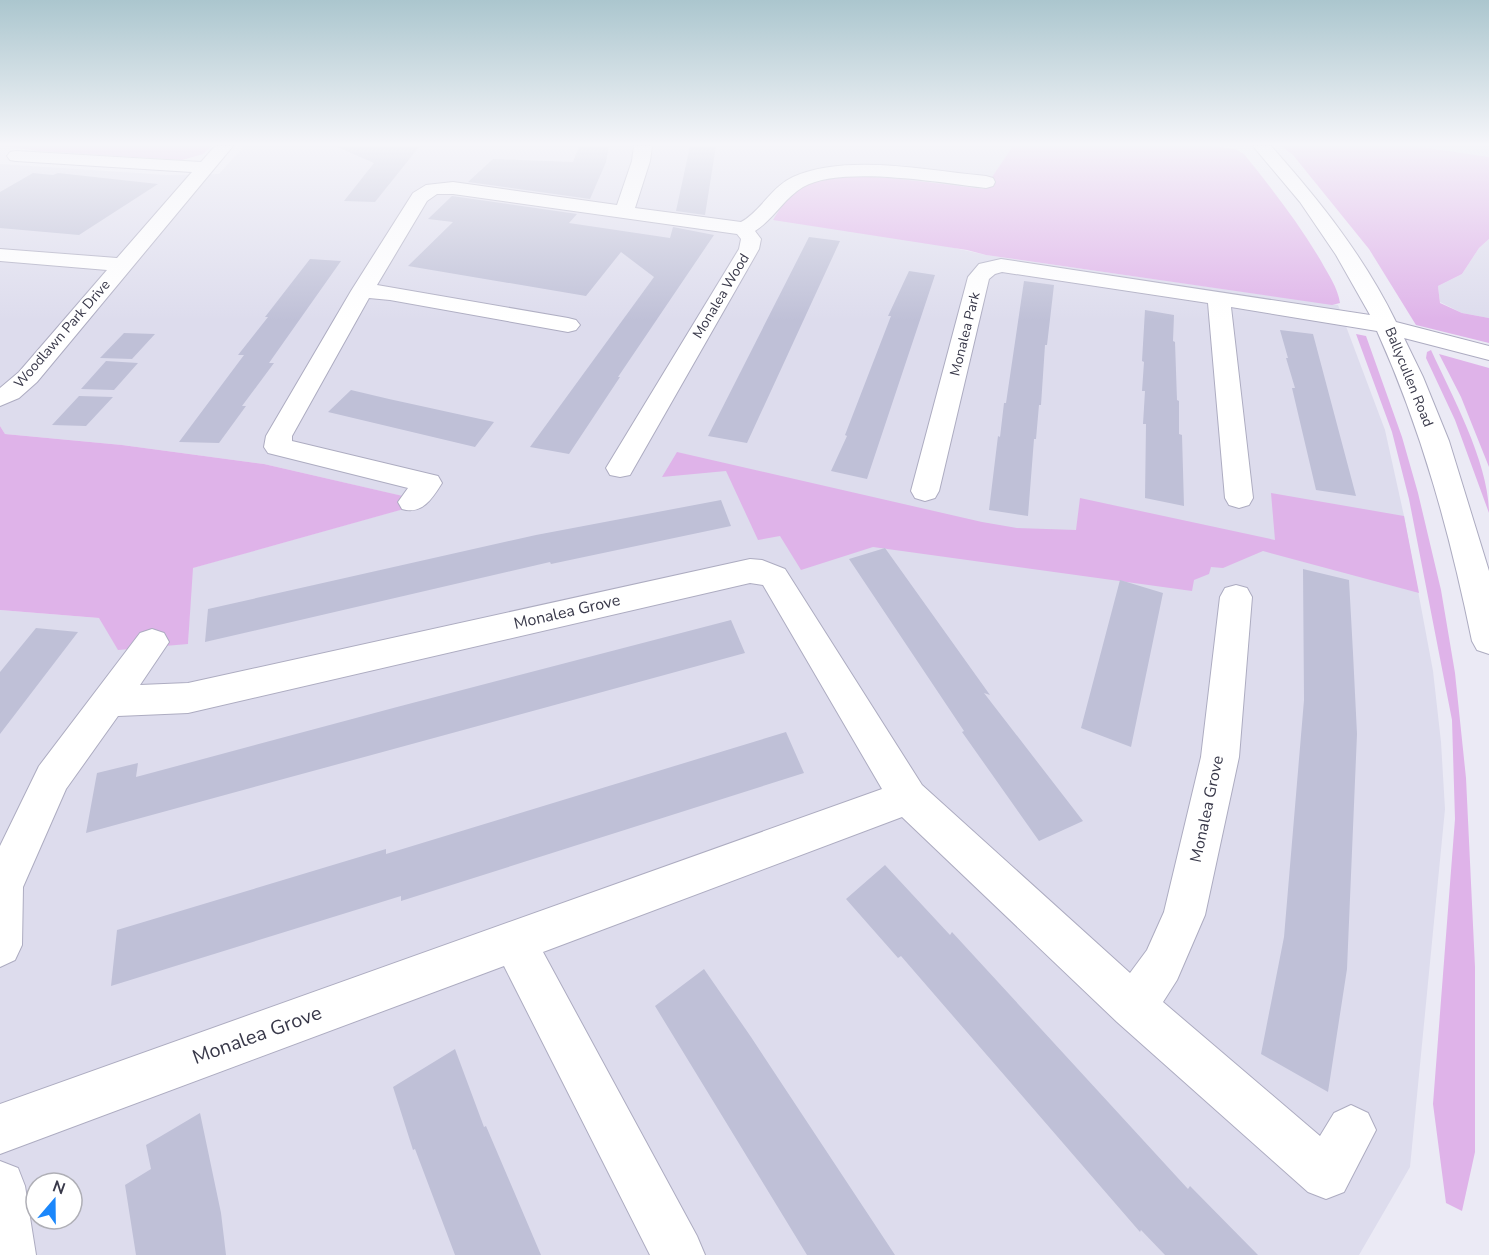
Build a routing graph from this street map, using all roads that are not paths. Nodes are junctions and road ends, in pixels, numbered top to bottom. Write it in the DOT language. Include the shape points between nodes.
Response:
graph roads {
  1 [pos="171,205"];
  2 [pos="415,205"];
  3 [pos="566,205"];
  4 [pos="627,205"];
  5 [pos="772,205"];
  6 [pos="1313,205"];
  7 [pos="624,213"];
  8 [pos="744,229"];
  9 [pos="0,255"];
  10 [pos="120,265"];
  11 [pos="362,291"];
  12 [pos="1219,297"];
  13 [pos="568,325"];
  14 [pos="1389,329"];
  15 [pos="1489,353"];
  16 [pos="0,398"];
  17 [pos="620,468"];
  18 [pos="925,491"];
  19 [pos="1239,498"];
  20 [pos="412,502"];
  21 [pos="1236,597"];
  22 [pos="1489,641"];
  23 [pos="152,642"];
  24 [pos="107,702"];
  25 [pos="908,797"];
  26 [pos="514,941"];
  27 [pos="0,945"];
  28 [pos="1133,1006"];
  29 [pos="0,1129"];
  30 [pos="1351,1130"];
  31 [pos="0,1186"];
  32 [pos="9,1255"];
  33 [pos="678,1255"];
  1 -- 10 [label="street, Woodlawn Park Drive"];
  2 -- 11 [label="street, Monalea Wood"];
  3 -- 7 [label="street, Monalea Wood"];
  4 -- 7 [label="street"];
  5 -- 8 [label="street" via="758,222"];
  6 -- 14 [label="street, Ballycullen Road" via="1365,281"];
  7 -- 8 [label="street, Monalea Wood"];
  8 -- 17 [label="street, Monalea Wood" via="751,239 749,249"];
  9 -- 10 [label="street, Woodlawn Park Drive"];
  10 -- 16 [label="street, Woodlawn Park Drive" via="28,377"];
  11 -- 13 [label="street"];
  11 -- 20 [label="street, Monalea Wood" via="279,436 278,447 428,483"];
  12 -- 14 [label="street, Monalea Park" via="1363,320"];
  12 -- 18 [label="street, Monalea Park" via="1001,265 987,269 979,277"];
  12 -- 19 [label="street"];
  14 -- 15 [label="street, Monalea Park"];
  14 -- 22 [label="street, Ballycullen Road" via="1446,472"];
  21 -- 28 [label="street, Monalea Grove" via="1220,757 1184,915 1162,965"];
  23 -- 24 [label="street"];
  24 -- 25 [label="street, Monalea Grove" via="188,698 750,571 762,572 774,577"];
  24 -- 27 [label="street" via="52,778 2,886"];
  25 -- 26 [label="street, Monalea Grove"];
  25 -- 28 [label="street, Monalea Grove"];
  26 -- 29 [label="street, Monalea Grove"];
  26 -- 33 [label="street"];
  28 -- 30 [label="street, Monalea Grove" via="1326,1174"];
  31 -- 32 [label="street"];
}
